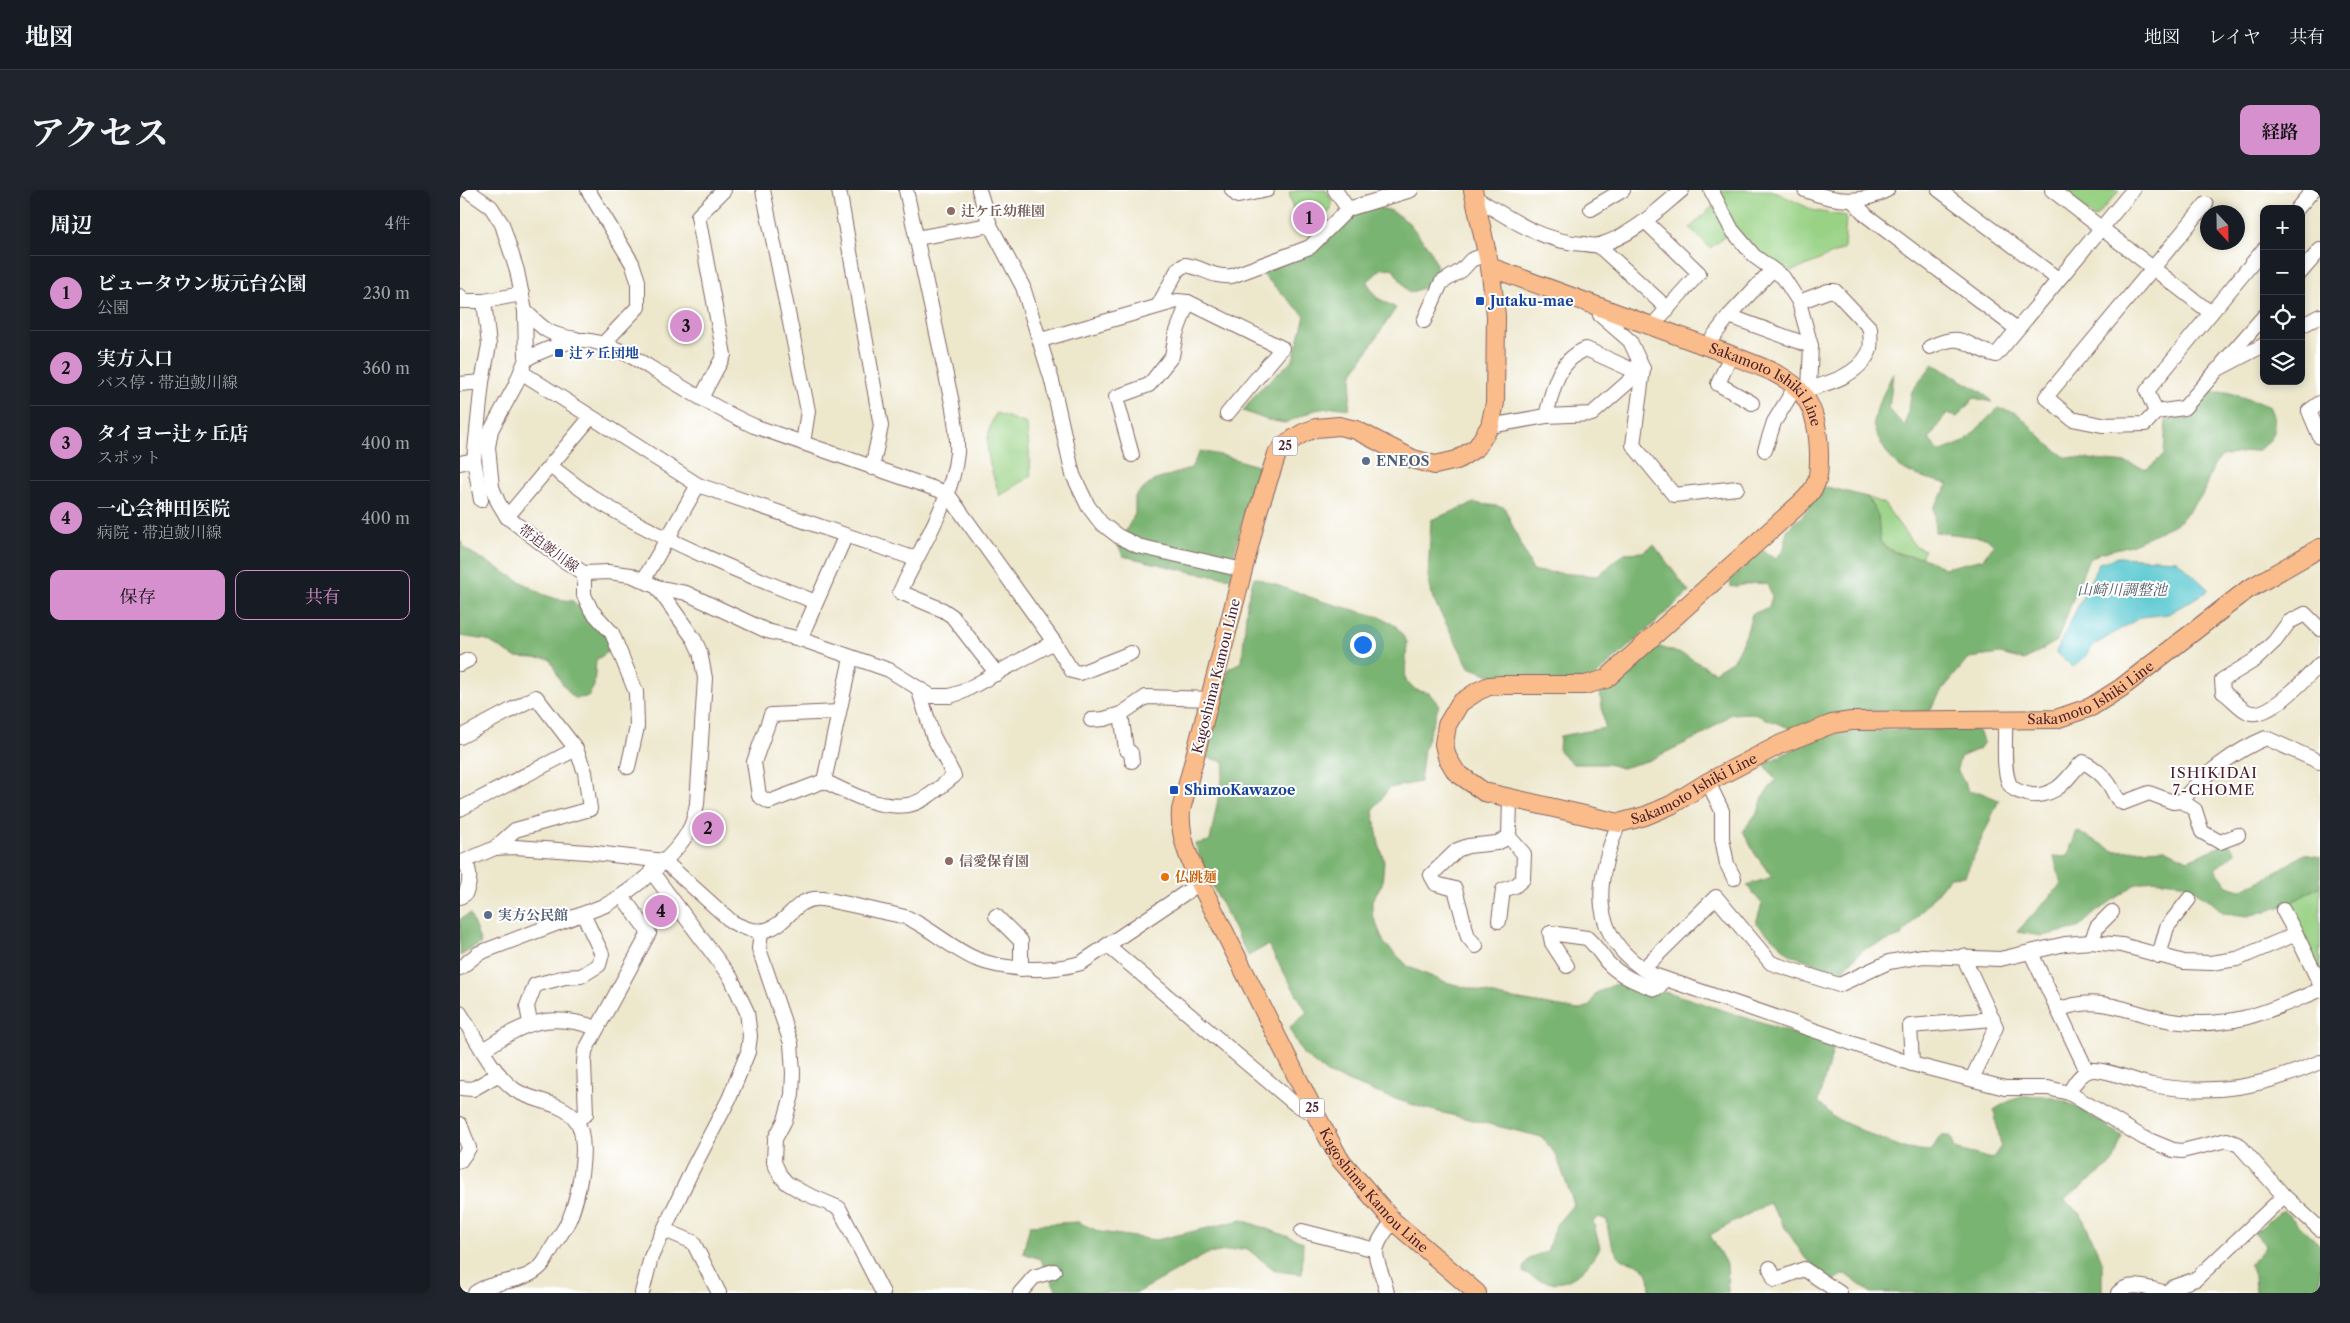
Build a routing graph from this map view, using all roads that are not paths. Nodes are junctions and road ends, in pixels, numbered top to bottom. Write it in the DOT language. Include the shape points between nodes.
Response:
graph roads {
  1 [pos="467,190"];
  2 [pos="588,190"];
  3 [pos="724,190"];
  4 [pos="763,190"];
  5 [pos="839,190"];
  6 [pos="906,190"];
  7 [pos="979,190"];
  8 [pos="1232,190"];
  9 [pos="1267,190"];
  10 [pos="1336,190"];
  11 [pos="1411,190"];
  12 [pos="1623,190"];
  13 [pos="1682,190"];
  14 [pos="1711,190"];
  15 [pos="1805,190"];
  16 [pos="1887,190"];
  17 [pos="1939,190"];
  18 [pos="2052,190"];
  19 [pos="2133,190"];
  20 [pos="2313,190"];
  21 [pos="1474,194"];
  22 [pos="1853,201"];
  23 [pos="2206,204"];
  24 [pos="2301,205"];
  25 [pos="1348,208"];
  26 [pos="1591,209"];
  27 [pos="1645,221"];
  28 [pos="990,225"];
  29 [pos="2102,228"];
  30 [pos="916,238"];
  31 [pos="1598,245"];
  32 [pos="2263,250"];
  33 [pos="2320,250"];
  34 [pos="1488,261"];
  35 [pos="2305,267"];
  36 [pos="2154,268"];
  37 [pos="1772,270"];
  38 [pos="2058,279"];
  39 [pos="522,294"];
  40 [pos="460,296"];
  41 [pos="484,301"];
  42 [pos="1188,302"];
  43 [pos="1799,302"];
  44 [pos="1158,306"];
  45 [pos="1599,308"];
  46 [pos="1668,309"];
  47 [pos="525,311"];
  48 [pos="2211,312"];
  49 [pos="1728,316"];
  50 [pos="2320,316"];
  51 [pos="1424,321"];
  52 [pos="2260,321"];
  53 [pos="2305,324"];
  54 [pos="1652,326"];
  55 [pos="2018,328"];
  56 [pos="582,340"];
  57 [pos="1041,340"];
  58 [pos="604,344"];
  59 [pos="1706,346"];
  60 [pos="1811,346"];
  61 [pos="1930,347"];
  62 [pos="2260,347"];
  63 [pos="1731,355"];
  64 [pos="526,359"];
  65 [pos="2218,369"];
  66 [pos="1641,371"];
  67 [pos="521,372"];
  68 [pos="482,382"];
  69 [pos="460,384"];
  70 [pos="1802,389"];
  71 [pos="701,398"];
  72 [pos="1752,403"];
  73 [pos="2320,403"];
  74 [pos="2156,412"];
  75 [pos="1227,414"];
  76 [pos="1546,416"];
  77 [pos="591,417"];
  78 [pos="1490,426"];
  79 [pos="2320,437"];
  80 [pos="803,443"];
  81 [pos="1765,450"];
  82 [pos="1132,455"];
  83 [pos="467,461"];
  84 [pos="550,466"];
  85 [pos="872,468"];
  86 [pos="698,485"];
  87 [pos="1737,488"];
  88 [pos="948,493"];
  89 [pos="481,500"];
  90 [pos="507,517"];
  91 [pos="845,537"];
  92 [pos="667,539"];
  93 [pos="2320,548"];
  94 [pos="916,559"];
  95 [pos="1243,570"];
  96 [pos="584,573"];
  97 [pos="643,581"];
  98 [pos="657,588"];
  99 [pos="816,602"];
  100 [pos="2320,629"];
  101 [pos="800,640"];
  102 [pos="1054,642"];
  103 [pos="1131,653"];
  104 [pos="851,658"];
  105 [pos="2320,664"];
  106 [pos="997,674"];
  107 [pos="918,688"];
  108 [pos="1211,699"];
  109 [pos="839,712"];
  110 [pos="1121,714"];
  111 [pos="1091,720"];
  112 [pos="2005,720"];
  113 [pos="460,737"];
  114 [pos="576,750"];
  115 [pos="1132,761"];
  116 [pos="2320,761"];
  117 [pos="628,766"];
  118 [pos="824,781"];
  119 [pos="1708,782"];
  120 [pos="1510,799"];
  121 [pos="2182,801"];
  122 [pos="460,809"];
  123 [pos="1620,823"];
  124 [pos="2238,835"];
  125 [pos="1509,837"];
  126 [pos="496,848"];
  127 [pos="664,861"];
  128 [pos="463,862"];
  129 [pos="651,871"];
  130 [pos="1734,878"];
  131 [pos="1200,883"];
  132 [pos="622,896"];
  133 [pos="460,897"];
  134 [pos="2189,899"];
  135 [pos="2283,910"];
  136 [pos="2112,912"];
  137 [pos="583,914"];
  138 [pos="996,916"];
  139 [pos="1499,921"];
  140 [pos="761,931"];
  141 [pos="2296,934"];
  142 [pos="2092,942"];
  143 [pos="1108,945"];
  144 [pos="1476,946"];
  145 [pos="2031,953"];
  146 [pos="1963,956"];
  147 [pos="2159,956"];
  148 [pos="1567,966"];
  149 [pos="460,968"];
  150 [pos="1021,969"];
  151 [pos="1643,969"];
  152 [pos="1662,979"];
  153 [pos="2320,984"];
  154 [pos="2320,990"];
  155 [pos="2058,1010"];
  156 [pos="460,1013"];
  157 [pos="1992,1020"];
  158 [pos="530,1023"];
  159 [pos="597,1028"];
  160 [pos="483,1050"];
  161 [pos="2320,1062"];
  162 [pos="1912,1064"];
  163 [pos="2086,1071"];
  164 [pos="499,1074"];
  165 [pos="1972,1079"];
  166 [pos="460,1088"];
  167 [pos="2069,1093"];
  168 [pos="1316,1115"];
  169 [pos="576,1120"];
  170 [pos="460,1124"];
  171 [pos="460,1161"];
  172 [pos="2284,1196"];
  173 [pos="1394,1221"];
  174 [pos="2320,1229"];
  175 [pos="665,1230"];
  176 [pos="1302,1231"];
  177 [pos="1376,1250"];
  178 [pos="1770,1268"];
  179 [pos="1054,1272"];
  180 [pos="475,1293"];
  181 [pos="642,1293"];
  182 [pos="719,1293"];
  183 [pos="883,1293"];
  184 [pos="1020,1293"];
  185 [pos="1387,1293"];
  186 [pos="1477,1293"];
  187 [pos="1840,1293"];
  188 [pos="2118,1293"];
  1 -- 39 [label="street, 帯迫皷川線" via="491,207 502,224"];
  2 -- 58 [label="street" via="632,262 638,281 638,308"];
  3 -- 71 [label="street" via="698,216 724,355"];
  4 -- 80 [label="street" via="808,411"];
  5 -- 85 [label="street" via="881,426"];
  6 -- 30 [label="street"];
  7 -- 28 [label="street"];
  8 -- 9 [label="street" via="1238,196"];
  10 -- 25 [label="street"];
  11 -- 25 [label="street"];
  12 -- 26 [label="street"];
  13 -- 27 [label="street"];
  14 -- 37 [label="street" via="1732,230 1750,253"];
  15 -- 22 [label="street"];
  16 -- 22 [label="street"];
  17 -- 38 [label="street"];
  18 -- 29 [label="street"];
  19 -- 29 [label="street"];
  20 -- 24 [label="street"];
  21 -- 31 [label="street" via="1526,228 1555,240"];
  21 -- 34 [label="main road, Kagoshima Kamou Line / 25"];
  22 -- 55 [label="street" via="1867,216"];
  23 -- 36 [label="street"];
  25 -- 44 [label="street" via="1310,247 1232,276 1215,276 1185,265 1178,269"];
  27 -- 31 [label="street"];
  27 -- 46 [label="street" via="1699,273"];
  28 -- 30 [label="street"];
  28 -- 57 [label="street" via="1023,287"];
  29 -- 36 [label="street"];
  29 -- 38 [label="street"];
  30 -- 88 [label="street" via="956,426 957,452"];
  31 -- 46 [label="street"];
  32 -- 48 [label="street"];
  33 -- 35 [label="street"];
  34 -- 45 [label="main road, Sakamoto Ishiki Line"];
  34 -- 51 [label="street" via="1471,260 1441,283"];
  34 -- 78 [label="main road, Kagoshima Kamou Line / 25" via="1496,324 1495,403"];
  36 -- 48 [label="street"];
  36 -- 74 [label="street" via="2046,396 2072,419 2102,425 2145,424"];
  37 -- 43 [label="street" via="1789,284"];
  37 -- 49 [label="street"];
  38 -- 55 [label="street"];
  39 -- 41 [label="street"];
  39 -- 47 [label="street, 帯迫皷川線"];
  40 -- 41 [label="street" via="462,301"];
  41 -- 68 [label="street" via="489,345"];
  42 -- 44 [label="street"];
  42 -- 75 [label="street" via="1282,348"];
  42 -- 82 [label="street" via="1172,356 1149,386 1116,397"];
  43 -- 60 [label="street"];
  43 -- 70 [label="street" via="1835,291 1870,328 1869,351 1855,368 1836,381"];
  44 -- 57 [label="street"];
  45 -- 54 [label="main road, Sakamoto Ishiki Line"];
  45 -- 66 [label="street" via="1600,315 1630,341"];
  46 -- 54 [label="street"];
  47 -- 56 [label="street" via="556,336"];
  47 -- 64 [label="street, 帯迫皷川線"];
  48 -- 74 [label="street" via="2147,391"];
  49 -- 59 [label="street"];
  49 -- 60 [label="street"];
  50 -- 53 [label="street"];
  52 -- 65 [label="street"];
  54 -- 59 [label="main road, Sakamoto Ishiki Line"];
  55 -- 61 [label="street" via="1996,355 1981,351 1964,340 1947,339"];
  56 -- 58 [label="street"];
  56 -- 64 [label="street"];
  57 -- 95 [label="street" via="1073,475 1088,506 1101,523 1138,546"];
  58 -- 71 [label="street" via="625,352"];
  59 -- 63 [label="main road, Sakamoto Ishiki Line"];
  60 -- 70 [label="street"];
  62 -- 65 [label="street"];
  63 -- 70 [label="main road, Sakamoto Ishiki Line" via="1770,370"];
  63 -- 72 [label="street" via="1718,384"];
  64 -- 67 [label="street, 帯迫皷川線"];
  65 -- 74 [label="street" via="2184,408"];
  66 -- 76 [label="street" via="1592,414"];
  66 -- 76 [label="street" via="1586,349 1577,353 1557,375"];
  66 -- 87 [label="street" via="1632,445 1674,495"];
  67 -- 77 [label="street"];
  67 -- 90 [label="street, 帯迫皷川線" via="491,430 488,447 490,481"];
  68 -- 69 [label="street"];
  68 -- 83 [label="street"];
  70 -- 81 [label="street" via="1774,422"];
  70 -- 120 [label="main road, Sakamoto Ishiki Line" via="1816,418 1819,450 1817,483 1803,501 1686,609 1606,679 1585,685 1489,686 1460,703 1447,725 1444,744 1447,757 1456,772 1476,787"];
  71 -- 80 [label="street" via="754,426"];
  73 -- 79 [label="street" via="2309,411"];
  76 -- 78 [label="street"];
  77 -- 84 [label="street"];
  77 -- 86 [label="street"];
  78 -- 95 [label="main road, Kagoshima Kamou Line / 25" via="1477,447 1457,460 1435,465 1413,459 1356,430 1339,426 1316,428 1294,437 1277,454 1271,467"];
  80 -- 85 [label="street"];
  83 -- 89 [label="street"];
  84 -- 90 [label="street"];
  84 -- 92 [label="street" via="604,505"];
  85 -- 88 [label="street"];
  86 -- 91 [label="street"];
  86 -- 92 [label="street"];
  88 -- 94 [label="street"];
  88 -- 102 [label="street"];
  90 -- 96 [label="street, 帯迫皷川線"];
  91 -- 94 [label="street"];
  91 -- 99 [label="street"];
  92 -- 97 [label="street"];
  92 -- 99 [label="street" via="725,567"];
  93 -- 112 [label="main road, Sakamoto Ishiki Line" via="2247,590 2121,688 2091,707 2056,719"];
  94 -- 106 [label="street" via="900,592 952,616"];
  95 -- 108 [label="main road, Kagoshima Kamou Line / 25"];
  96 -- 97 [label="street, 帯迫皷川線" via="608,572 630,575"];
  96 -- 117 [label="street" via="584,595 591,610 612,633 636,692 637,727"];
  97 -- 98 [label="street, 帯迫皷川線"];
  98 -- 101 [label="street" via="686,593 767,631"];
  98 -- 127 [label="street, 帯迫皷川線" via="694,639 705,678 696,812 684,839"];
  99 -- 101 [label="street"];
  100 -- 105 [label="street" via="2305,614 2289,622 2275,641 2254,660 2222,680 2223,692 2248,712 2258,713 2288,695"];
  101 -- 104 [label="street"];
  102 -- 103 [label="street" via="1072,671 1080,673"];
  102 -- 106 [label="street"];
  104 -- 107 [label="street" via="889,670"];
  104 -- 109 [label="street"];
  106 -- 107 [label="street" via="950,696 931,696"];
  107 -- 118 [label="street" via="933,736 954,776 909,805 876,803"];
  108 -- 110 [label="street" via="1146,697"];
  108 -- 131 [label="main road, Kagoshima Kamou Line / 25" via="1181,810 1180,825"];
  109 -- 118 [label="street"];
  109 -- 118 [label="street" via="771,715 754,762 759,796 769,802"];
  110 -- 111 [label="street"];
  110 -- 115 [label="street" via="1126,749 1131,753"];
  112 -- 119 [label="main road, Sakamoto Ishiki Line" via="1851,721 1832,724 1781,744"];
  112 -- 121 [label="street" via="2006,766 2010,784 2015,790 2029,795 2044,794 2066,781 2083,762 2108,783 2117,800 2123,803 2149,793 2173,802"];
  113 -- 114 [label="street" via="536,697"];
  114 -- 122 [label="street"];
  114 -- 126 [label="street" via="585,772 590,810 515,830"];
  116 -- 121 [label="street" via="2266,738 2244,747"];
  119 -- 123 [label="main road, Sakamoto Ishiki Line" via="1671,805"];
  119 -- 130 [label="street" via="1722,811 1722,838 1727,864"];
  120 -- 123 [label="main road, Sakamoto Ishiki Line"];
  120 -- 125 [label="street"];
  121 -- 124 [label="street" via="2195,810 2202,832 2220,842"];
  123 -- 151 [label="street" via="1603,865 1601,908 1615,940"];
  125 -- 139 [label="street" via="1524,854 1523,878 1515,886 1503,890"];
  125 -- 144 [label="street" via="1497,843 1457,850 1431,875 1436,884 1455,889 1468,937"];
  126 -- 127 [label="street" via="587,852"];
  126 -- 128 [label="street"];
  127 -- 129 [label="street, 帯迫皷川線"];
  127 -- 140 [label="street" via="732,922 745,929"];
  128 -- 133 [label="street" via="470,871 470,884"];
  129 -- 132 [label="street, 帯迫皷川線"];
  129 -- 175 [label="street" via="732,978 747,1012 750,1036 744,1066"];
  131 -- 143 [label="street"];
  131 -- 168 [label="main road, Kagoshima Kamou Line / 25"];
  132 -- 137 [label="street, 帯迫皷川線"];
  132 -- 159 [label="street" via="649,933"];
  134 -- 147 [label="street" via="2167,927"];
  135 -- 141 [label="street"];
  136 -- 142 [label="street" via="2097,928"];
  137 -- 149 [label="street, 帯迫皷川線" via="478,954"];
  137 -- 158 [label="street" via="602,954 598,965 581,976 535,984 527,1006"];
  138 -- 150 [label="street" via="1021,941"];
  140 -- 150 [label="street" via="778,926 809,899 832,900 907,918 976,959"];
  140 -- 183 [label="street" via="759,949 788,1033 793,1073 792,1095 776,1139 774,1162 788,1183 839,1208"];
  141 -- 147 [label="street" via="2237,959 2210,963 2184,962"];
  141 -- 153 [label="street"];
  142 -- 145 [label="street" via="2065,944"];
  142 -- 147 [label="street" via="2122,945"];
  143 -- 150 [label="street" via="1081,963 1065,968"];
  143 -- 168 [label="street" via="1287,1098"];
  145 -- 146 [label="street" via="2000,959"];
  145 -- 155 [label="street"];
  146 -- 151 [label="street" via="1923,956 1889,962 1839,985 1771,963 1716,897"];
  146 -- 157 [label="street"];
  148 -- 152 [label="street" via="1552,943 1550,933 1587,938 1614,968 1640,984 1655,989"];
  151 -- 152 [label="street"];
  152 -- 162 [label="street"];
  154 -- 155 [label="street" via="2245,1019 2225,1023 2160,1019 2110,1004 2087,1002"];
  155 -- 163 [label="street"];
  156 -- 160 [label="street"];
  157 -- 162 [label="street" via="1910,1026"];
  157 -- 165 [label="street" via="1996,1027"];
  158 -- 159 [label="street" via="558,1020"];
  158 -- 160 [label="street"];
  159 -- 169 [label="street" via="585,1051 586,1114"];
  160 -- 164 [label="street"];
  161 -- 163 [label="street" via="2254,1086 2206,1090 2149,1084 2099,1070"];
  162 -- 165 [label="street"];
  163 -- 167 [label="street"];
  164 -- 166 [label="street" via="473,1089"];
  164 -- 169 [label="street" via="518,1092 562,1109"];
  165 -- 167 [label="street" via="2004,1088 2048,1088"];
  167 -- 172 [label="street" via="2144,1138 2173,1150 2233,1141"];
  168 -- 173 [label="main road, Kagoshima Kamou Line / 25" via="1339,1158"];
  169 -- 180 [label="street" via="581,1133 581,1170 574,1207 567,1224 541,1266 526,1276 497,1283"];
  170 -- 171 [label="street" via="469,1148"];
  172 -- 174 [label="street"];
  172 -- 188 [label="street" via="2196,1279 2166,1293 2136,1286 2129,1286"];
  173 -- 177 [label="street" via="1379,1239"];
  173 -- 186 [label="main road, Kagoshima Kamou Line / 25"];
  175 -- 181 [label="street" via="651,1257"];
  175 -- 182 [label="street" via="694,1242"];
  176 -- 177 [label="street"];
  177 -- 185 [label="street" via="1376,1262"];
  178 -- 187 [label="street" via="1775,1280 1804,1269"];
  179 -- 184 [label="street" via="1034,1277"];
}
